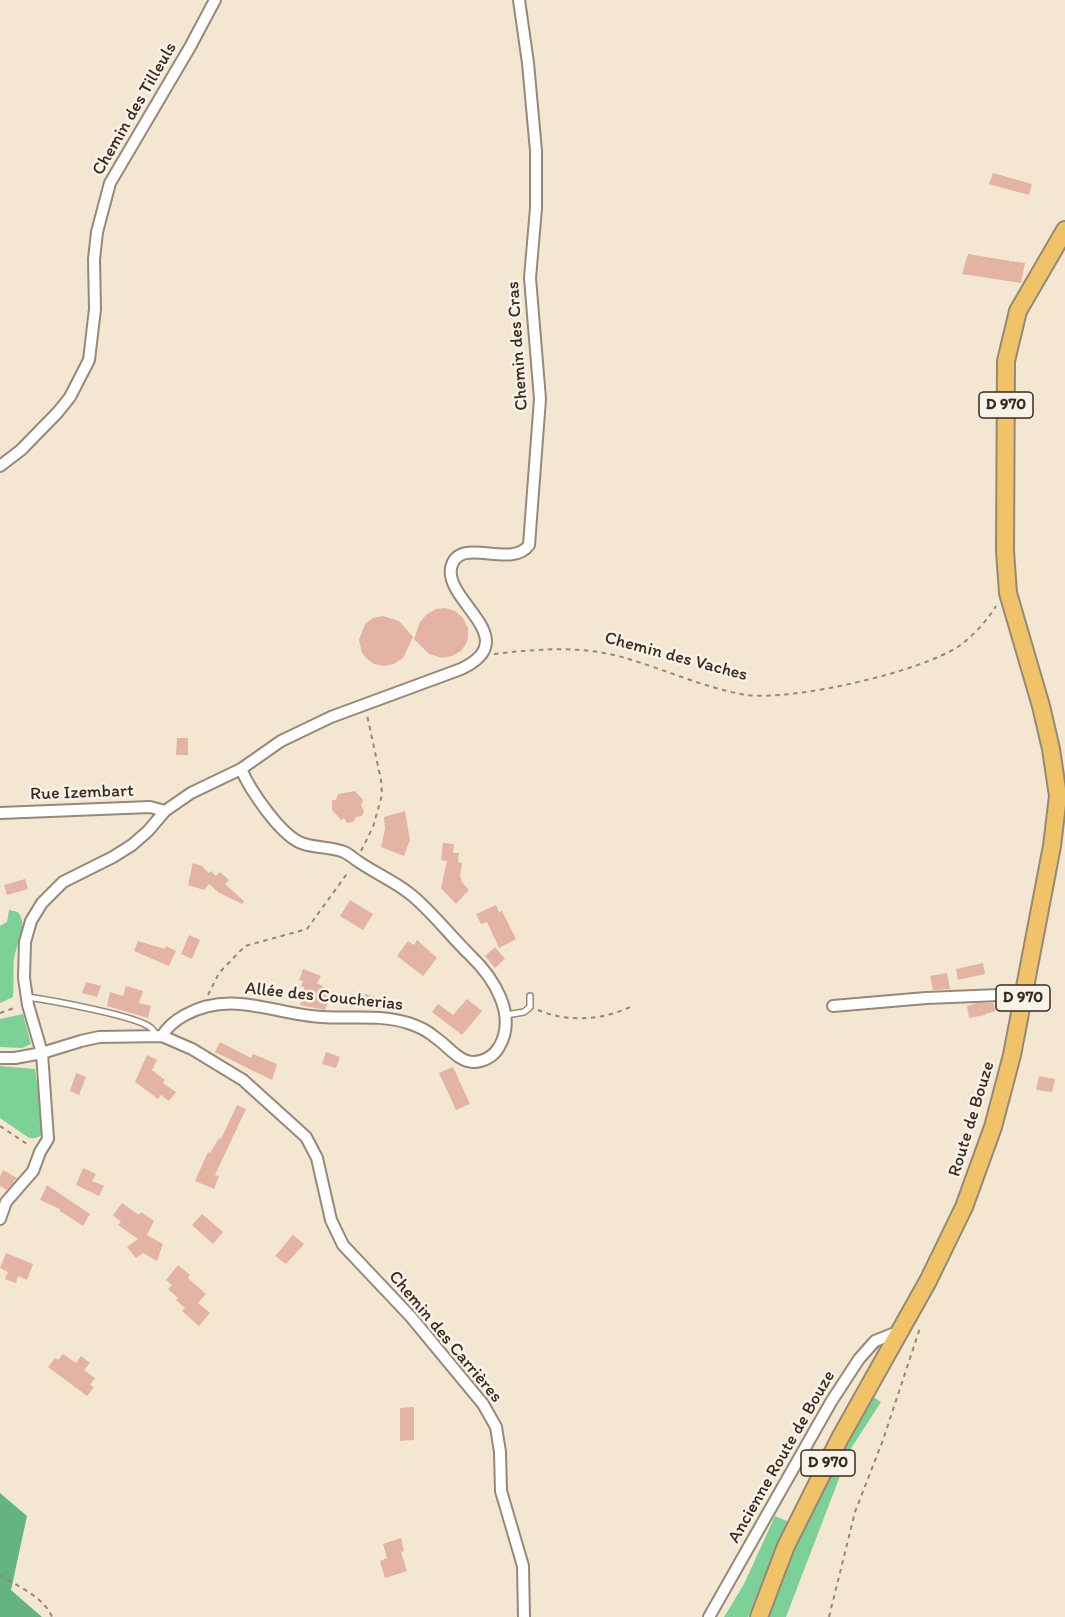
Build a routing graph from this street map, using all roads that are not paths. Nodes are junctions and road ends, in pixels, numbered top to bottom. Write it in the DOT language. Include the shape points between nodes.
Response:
graph roads {
  1 [pos="215,0"];
  2 [pos="519,0"];
  3 [pos="1065,230"];
  4 [pos="0,466"];
  5 [pos="241,769"];
  6 [pos="1061,799"];
  7 [pos="165,811"];
  8 [pos="0,813"];
  9 [pos="1024,994"];
  10 [pos="530,996"];
  11 [pos="27,1001"];
  12 [pos="833,1006"];
  13 [pos="506,1015"];
  14 [pos="159,1036"];
  15 [pos="42,1053"];
  16 [pos="0,1058"];
  17 [pos="0,1219"];
  18 [pos="900,1331"];
  19 [pos="524,1617"];
  20 [pos="710,1617"];
  21 [pos="759,1617"];
  1 -- 4 [label="street, Chemin des Tilleuls" via="121,161 104,200 96,241 89,360 58,412"];
  2 -- 5 [label="street, Chemin des Cras" via="536,152 530,278 540,410 529,545 517,555 463,554 452,565 454,582 484,634 483,652 474,663 331,717 280,741"];
  3 -- 6 [label="main road, Route de Bouze / D 970" via="1018,311 1006,361 1008,594 1041,706"];
  5 -- 7 [label="street" via="191,793"];
  5 -- 13 [label="street" via="267,812 289,836 303,844 345,852 410,894 473,958 493,985"];
  6 -- 9 [label="main road, Route de Bouze / D 970"];
  7 -- 8 [label="street, Rue Izembart" via="150,807"];
  7 -- 11 [label="street" via="132,845 63,882 42,903 25,942"];
  9 -- 12 [label="street"];
  9 -- 18 [label="main road, Route de Bouze / D 970" via="993,1127 964,1207"];
  10 -- 13 [label="lane" via="530,1007 524,1012"];
  11 -- 14 [label="lane" via="104,1011 144,1024"];
  11 -- 15 [label="street"];
  13 -- 14 [label="street, Allée des Coucherias" via="498,1050 474,1062 460,1057 428,1032 398,1020 314,1017 256,1005 205,1006 180,1018"];
  14 -- 15 [label="street" via="99,1037"];
  14 -- 19 [label="street, Chemin des Carrières" via="199,1053 243,1080 306,1137 320,1169 342,1245 411,1317 483,1404 496,1427 501,1491 523,1566"];
  15 -- 16 [label="street"];
  15 -- 17 [label="street" via="48,1138 33,1171 6,1202"];
  18 -- 20 [label="street, Ancienne Route de Bouze" via="884,1335 858,1359"];
  18 -- 21 [label="main road, Route de Bouze / D 970" via="786,1546"];
}
